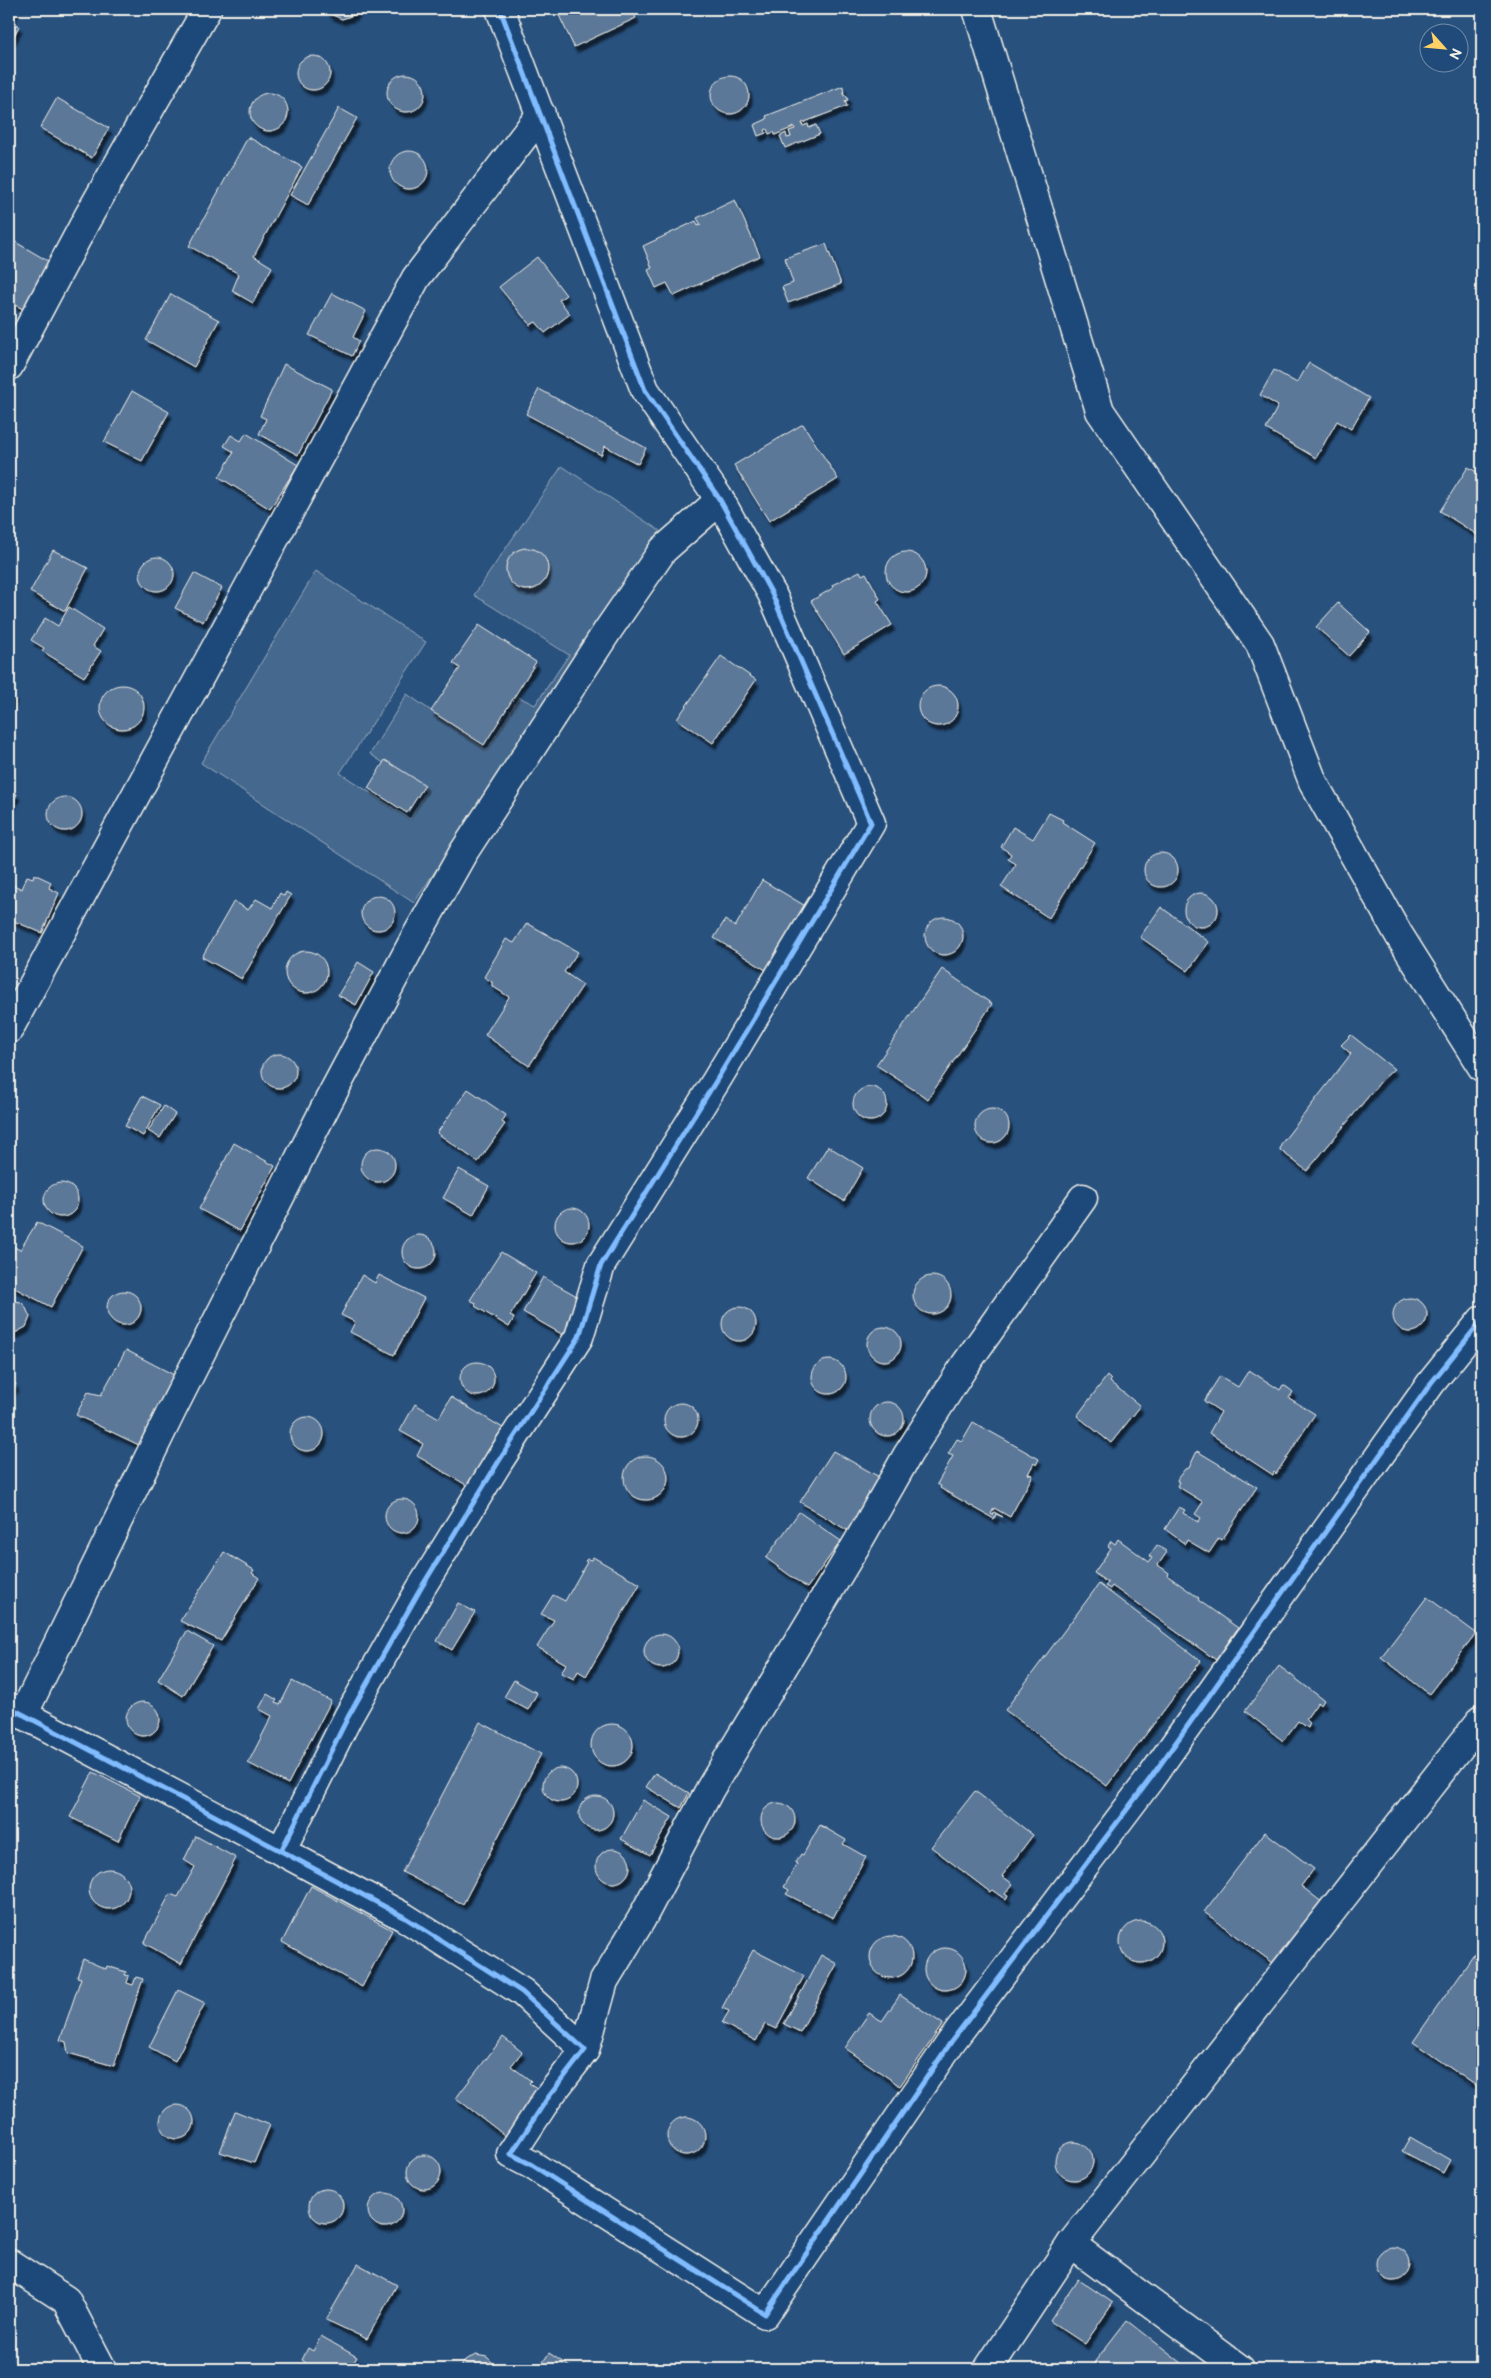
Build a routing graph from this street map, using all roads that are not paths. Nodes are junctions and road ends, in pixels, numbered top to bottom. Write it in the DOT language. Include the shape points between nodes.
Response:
graph roads {
  1 [pos="207,9"];
  2 [pos="500,9"];
  3 [pos="977,9"];
  4 [pos="541,114"];
  5 [pos="9,366"];
  6 [pos="720,500"];
  7 [pos="9,1029"];
  8 [pos="1482,1067"];
  9 [pos="1083,1198"];
  10 [pos="1482,1320"];
  11 [pos="16,1711"];
  12 [pos="1482,1719"];
  13 [pos="281,1851"];
  14 [pos="585,2050"];
  15 [pos="1071,2244"];
  16 [pos="9,2263"];
  17 [pos="102,2369"];
  18 [pos="988,2369"];
  19 [pos="1240,2369"];
  1 -- 5 [label="street" via="88,218"];
  2 -- 4 [label="street"];
  3 -- 8 [label="street" via="1100,411 1260,644 1313,782 1400,935"];
  4 -- 6 [label="street" via="645,390"];
  4 -- 7 [label="street" via="416,278"];
  6 -- 11 [label="street" via="663,550 458,861 328,1102"];
  6 -- 13 [label="street" via="772,594 871,823 602,1266 579,1337 421,1588 348,1717"];
  9 -- 14 [label="street" via="965,1365 908,1454 710,1789 641,1920 604,1981"];
  10 -- 14 [label="street" via="1431,1383 1150,1779 951,2042 765,2314 511,2154 547,2098"];
  11 -- 13 [label="street"];
  12 -- 15 [label="street"];
  13 -- 14 [label="street" via="404,1917 522,1992"];
  15 -- 18 [label="street"];
  15 -- 19 [label="street"];
  16 -- 17 [label="street" via="66,2300"];
}
